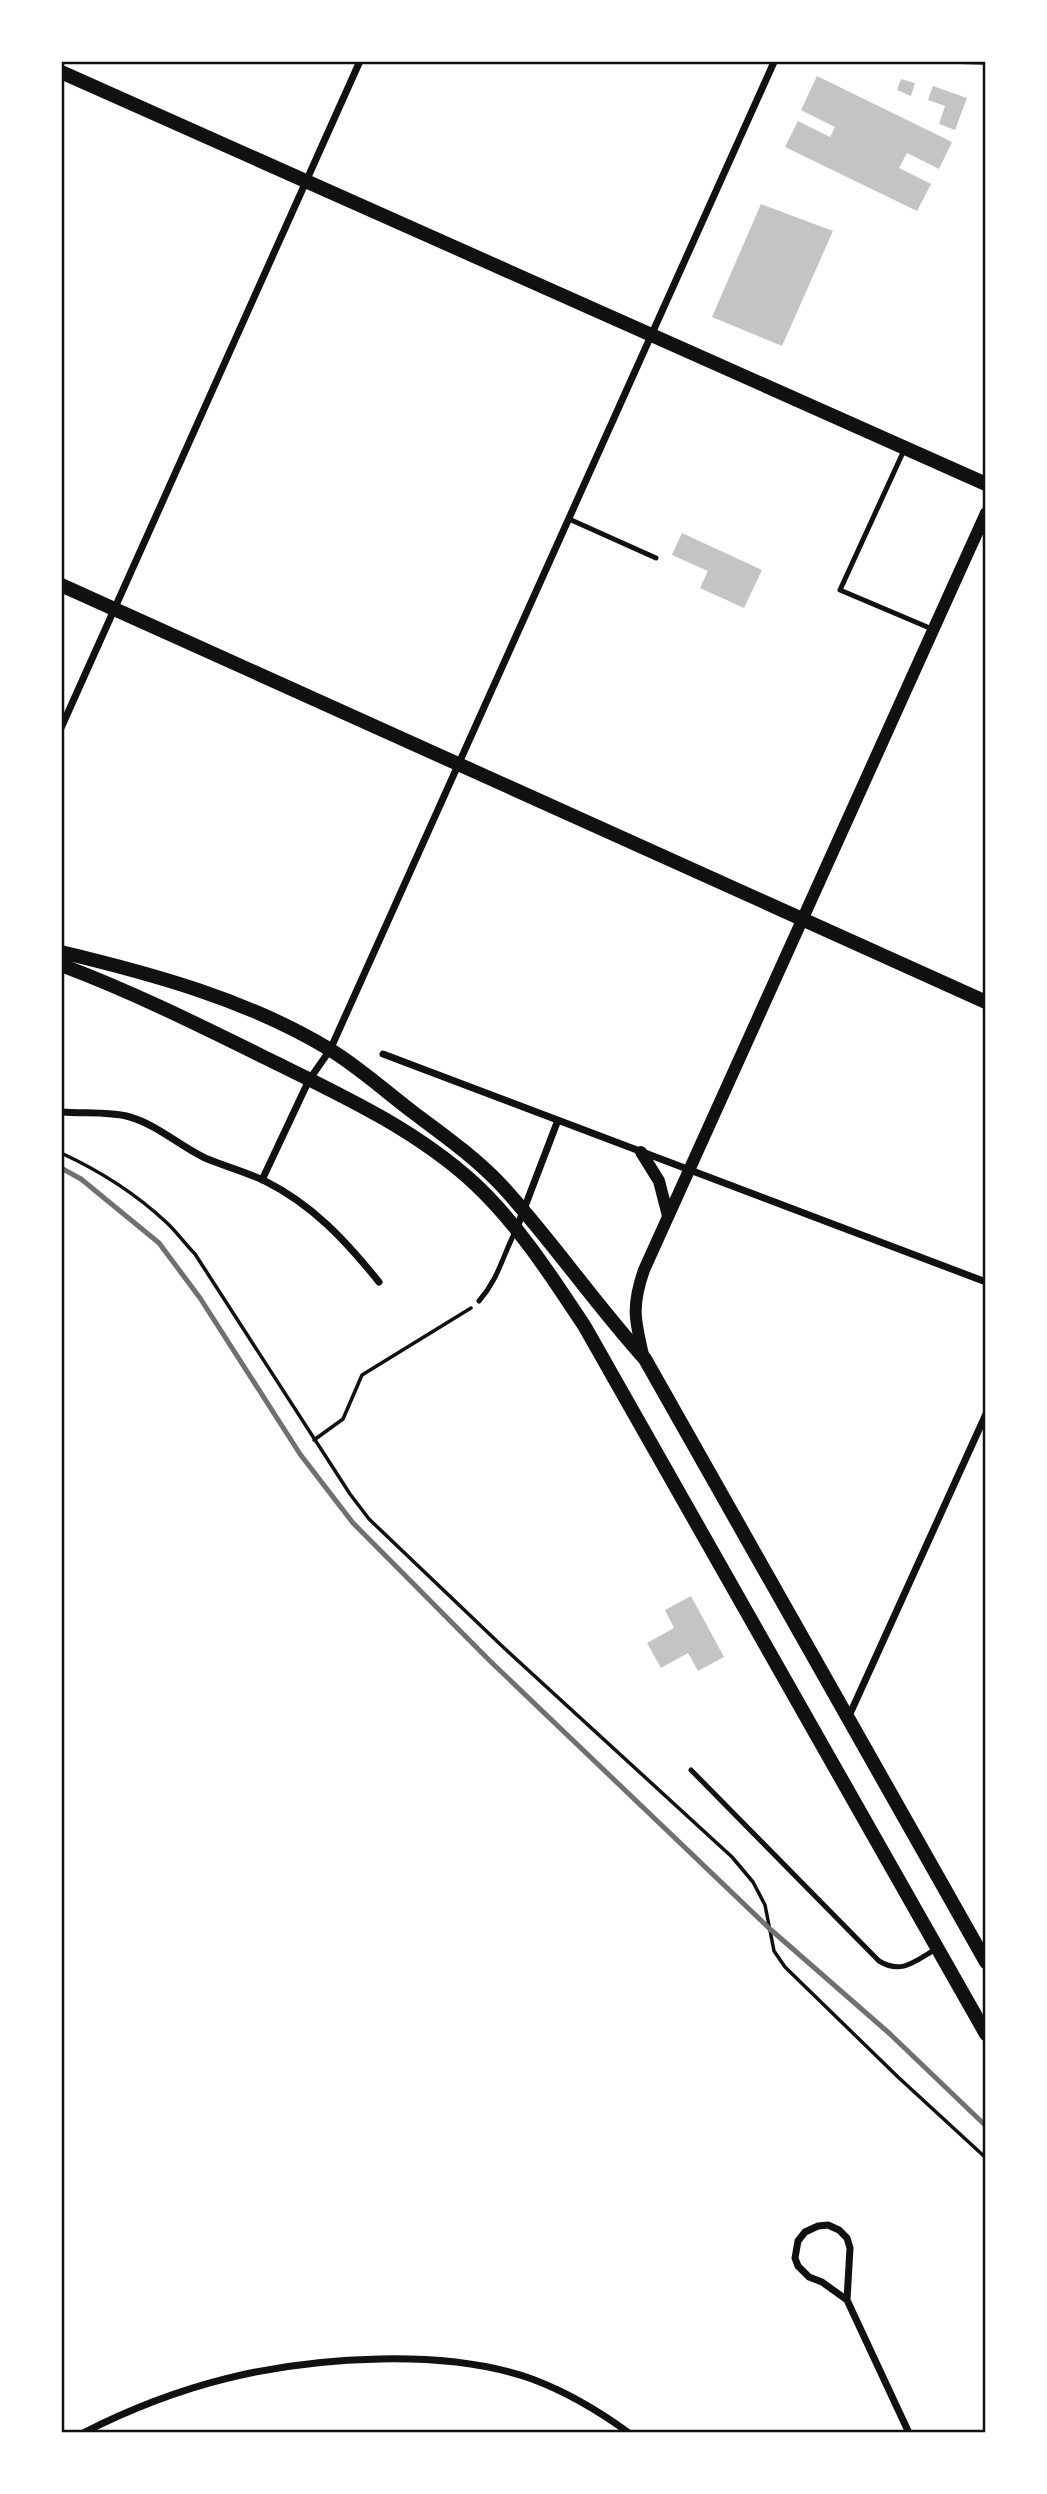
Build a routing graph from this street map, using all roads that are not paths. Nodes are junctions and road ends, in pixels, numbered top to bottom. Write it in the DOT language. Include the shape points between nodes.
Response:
graph roads {
  1 [pos="360,61"];
  2 [pos="774,62"];
  3 [pos="61,72"];
  4 [pos="307,181"];
  5 [pos="652,335"];
  6 [pos="905,448"];
  7 [pos="986,484"];
  8 [pos="986,513"];
  9 [pos="569,519"];
  10 [pos="656,558"];
  11 [pos="61,585"];
  12 [pos="115,609"];
  13 [pos="933,629"];
  14 [pos="61,728"];
  15 [pos="459,764"];
  16 [pos="803,919"];
  17 [pos="61,952"];
  18 [pos="61,965"];
  19 [pos="986,1002"];
  20 [pos="330,1050"];
  21 [pos="383,1054"];
  22 [pos="309,1080"];
  23 [pos="61,1112"];
  24 [pos="558,1120"];
  25 [pos="641,1152"];
  26 [pos="689,1170"];
  27 [pos="262,1180"];
  28 [pos="524,1211"];
  29 [pos="668,1216"];
  30 [pos="516,1230"];
  31 [pos="379,1282"];
  32 [pos="986,1282"];
  33 [pos="479,1301"];
  34 [pos="645,1359"];
  35 [pos="986,1414"];
  36 [pos="847,1719"];
  37 [pos="691,1770"];
  38 [pos="936,1949"];
  39 [pos="986,1962"];
  40 [pos="986,2034"];
  41 [pos="846,2300"];
  42 [pos="83,2433"];
  43 [pos="629,2433"];
  44 [pos="909,2433"];
  1 -- 4 [label="street"];
  2 -- 5 [label="street"];
  3 -- 4 [label="main road"];
  4 -- 5 [label="main road"];
  4 -- 12 [label="street"];
  5 -- 6 [label="main road"];
  5 -- 9 [label="street"];
  6 -- 7 [label="main road"];
  6 -- 13 [label="lane" via="840,590"];
  8 -- 13 [label="street"];
  9 -- 10 [label="lane"];
  9 -- 15 [label="street"];
  11 -- 12 [label="main road"];
  12 -- 14 [label="street"];
  12 -- 15 [label="main road"];
  13 -- 16 [label="street"];
  15 -- 16 [label="main road"];
  15 -- 20 [label="street"];
  16 -- 19 [label="main road"];
  16 -- 26 [label="street"];
  17 -- 20 [label="main road" via="202,992"];
  18 -- 22 [label="main road" via="131,993"];
  20 -- 22 [label="street"];
  20 -- 28 [label="main road" via="465,1152"];
  21 -- 24 [label="street"];
  22 -- 27 [label="street"];
  22 -- 30 [label="main road" via="402,1128 439,1153 477,1185"];
  23 -- 27 [label="street" via="132,1118 197,1154"];
  24 -- 25 [label="street"];
  24 -- 28 [label="street"];
  25 -- 26 [label="street"];
  25 -- 29 [label="street" via="659,1181"];
  26 -- 29 [label="street"];
  26 -- 32 [label="street"];
  27 -- 31 [label="street" via="309,1207"];
  28 -- 30 [label="street"];
  28 -- 34 [label="main road"];
  29 -- 34 [label="street" via="634,1304"];
  30 -- 33 [label="lane" via="501,1270"];
  30 -- 38 [label="main road" via="585,1327"];
  34 -- 36 [label="main road"];
  35 -- 36 [label="street"];
  36 -- 39 [label="main road"];
  37 -- 38 [label="lane" via="880,1961 892,1968 903,1967"];
  38 -- 40 [label="main road"];
  41 -- 41 [label="street" via="847,2238 828,2225 805,2232 798,2241 798,2266"];
  41 -- 44 [label="street"];
  42 -- 43 [label="street" via="144,2404 235,2375 310,2362 395,2358 485,2366 531,2379 568,2394"];
}
